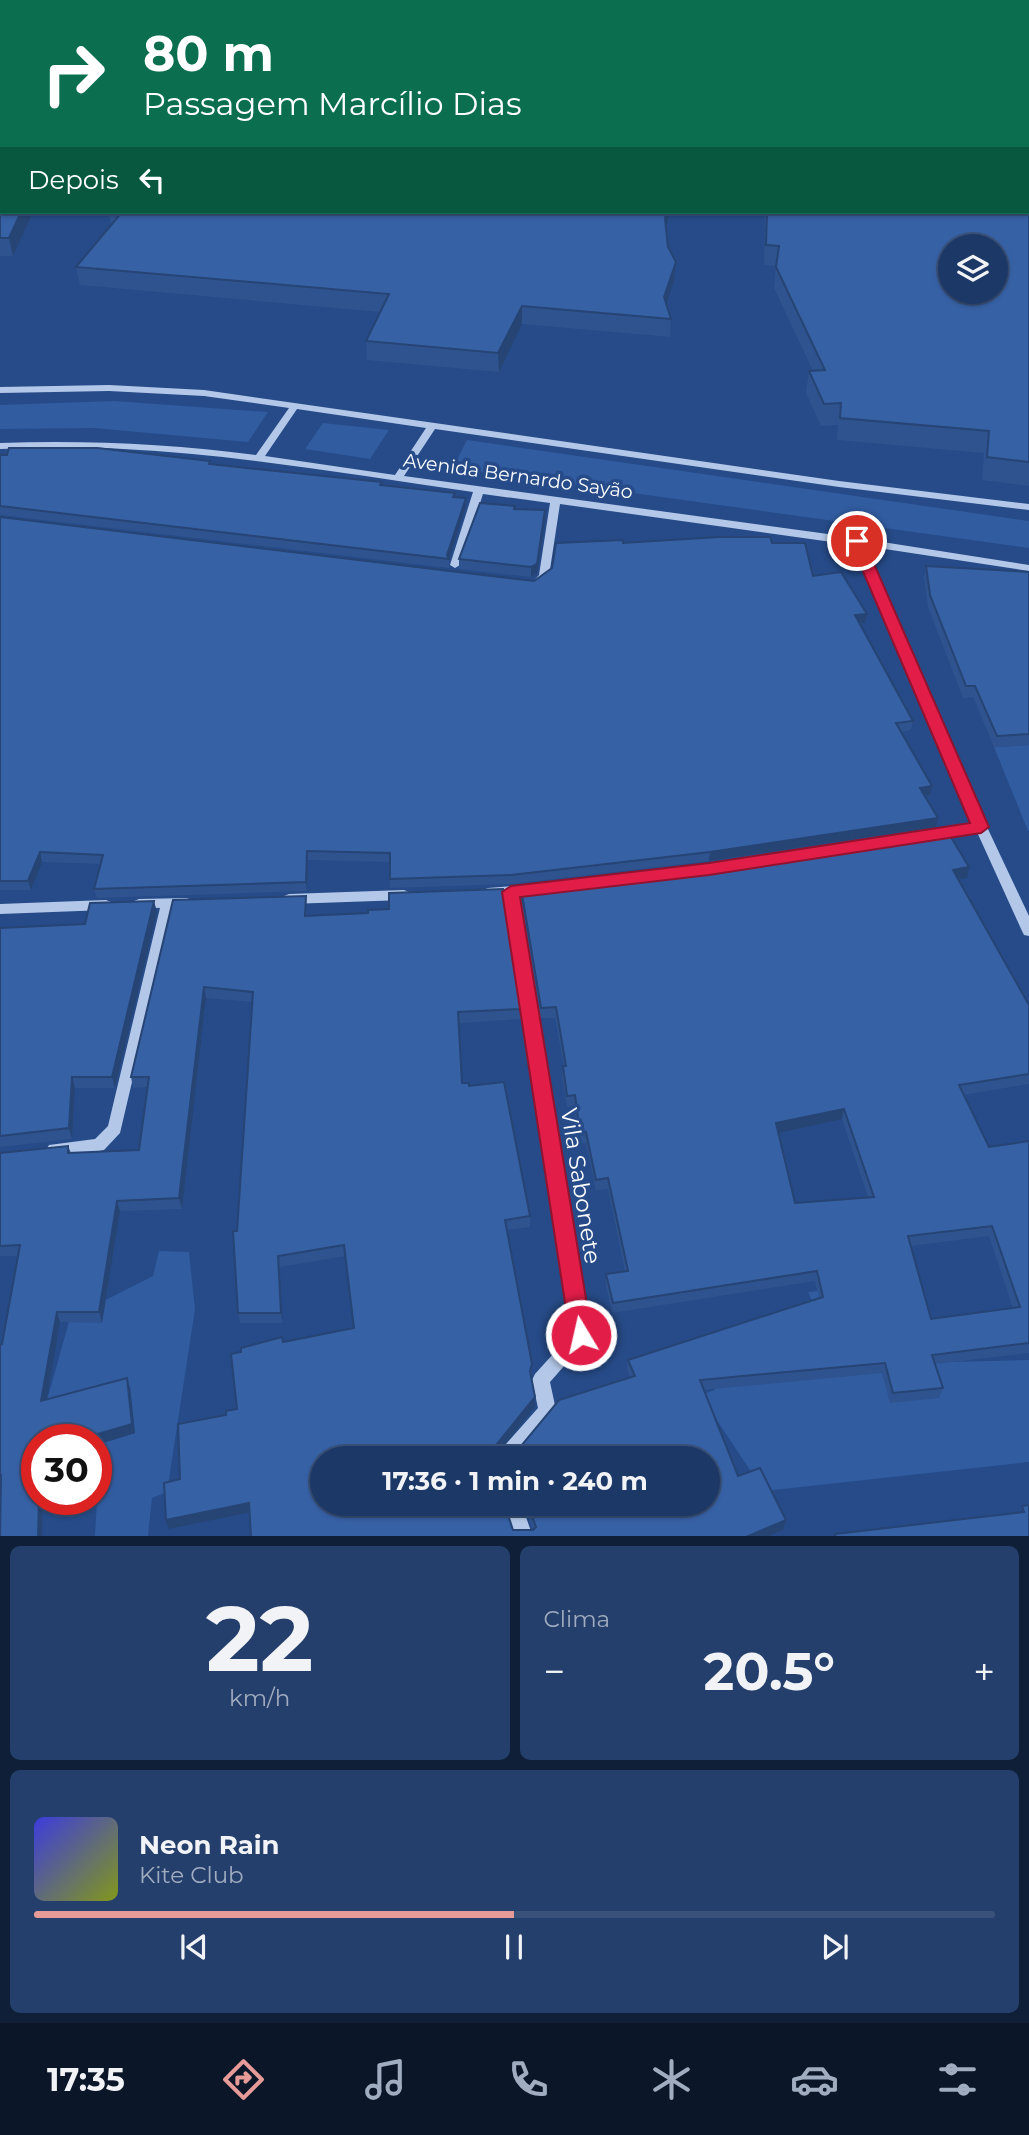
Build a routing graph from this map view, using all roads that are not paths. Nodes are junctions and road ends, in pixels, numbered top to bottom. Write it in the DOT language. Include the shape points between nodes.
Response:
graph roads {
  1 [pos="0,390"];
  2 [pos="294,407"];
  3 [pos="431,427"];
  4 [pos="0,446"];
  5 [pos="259,458"];
  6 [pos="399,477"];
  7 [pos="479,490"];
  8 [pos="556,499"];
  9 [pos="1029,507"];
  10 [pos="857,541"];
  11 [pos="455,565"];
  12 [pos="1029,568"];
  13 [pos="440,572"];
  14 [pos="467,576"];
  15 [pos="520,582"];
  16 [pos="981,827"];
  17 [pos="913,838"];
  18 [pos="552,887"];
  19 [pos="511,892"];
  20 [pos="470,893"];
  21 [pos="415,895"];
  22 [pos="278,900"];
  23 [pos="195,902"];
  24 [pos="168,903"];
  25 [pos="0,909"];
  26 [pos="1029,931"];
  27 [pos="37,1152"];
  28 [pos="516,1446"];
  29 [pos="517,1516"];
  30 [pos="524,1536"];
  1 -- 2 [label="street, Avenida Bernardo Sayão" via="109,388 204,393"];
  2 -- 3 [label="street, Avenida Bernardo Sayão"];
  2 -- 5 [label="street"];
  3 -- 6 [label="street"];
  3 -- 9 [label="street, Avenida Bernardo Sayão"];
  4 -- 5 [label="street, Avenida Bernardo Sayão" via="149,445"];
  5 -- 6 [label="street, Avenida Bernardo Sayão"];
  6 -- 7 [label="street, Avenida Bernardo Sayão"];
  7 -- 8 [label="street, Avenida Bernardo Sayão"];
  7 -- 11 [label="street"];
  8 -- 10 [label="street, Avenida Bernardo Sayão"];
  8 -- 15 [label="street" via="544,576 537,583"];
  10 -- 12 [label="street, Avenida Bernardo Sayão"];
  10 -- 16 [label="street"];
  13 -- 14 [label="street"];
  16 -- 17 [label="street"];
  16 -- 26 [label="street"];
  18 -- 19 [label="street"];
  19 -- 20 [label="street"];
  19 -- 28 [label="street, Vila Sabonete" via="581,1335 541,1380 547,1410"];
  21 -- 22 [label="street"];
  23 -- 24 [label="street"];
  24 -- 25 [label="street"];
  24 -- 27 [label="street" via="115,1129 99,1145"];
  29 -- 30 [label="street"];
}
